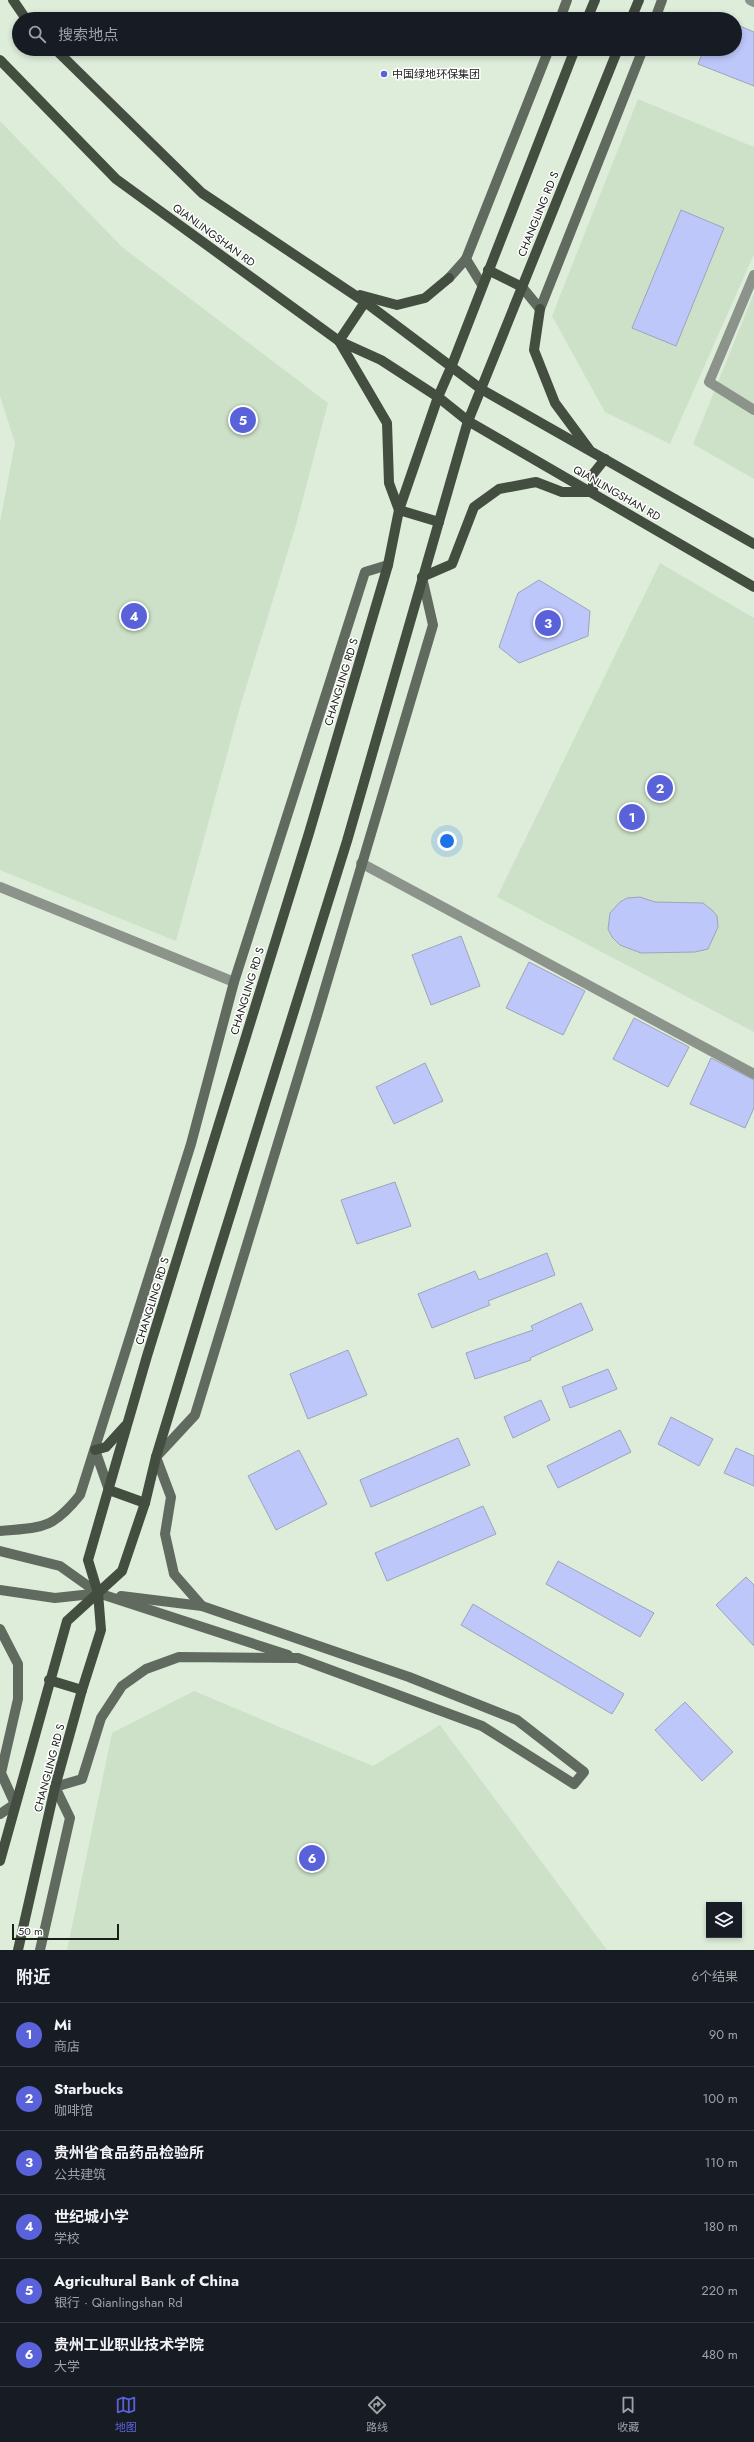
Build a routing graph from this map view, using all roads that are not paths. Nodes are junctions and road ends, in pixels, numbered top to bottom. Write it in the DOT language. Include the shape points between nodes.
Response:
graph roads {
  1 [pos="13,0"];
  2 [pos="568,0"];
  3 [pos="595,0"];
  4 [pos="639,0"];
  5 [pos="662,0"];
  6 [pos="750,0"];
  7 [pos="754,2"];
  8 [pos="21,12"];
  9 [pos="563,12"];
  10 [pos="590,12"];
  11 [pos="634,12"];
  12 [pos="658,12"];
  13 [pos="62,56"];
  14 [pos="546,56"];
  15 [pos="572,56"];
  16 [pos="615,56"];
  17 [pos="640,56"];
  18 [pos="0,60"];
  19 [pos="466,258"];
  20 [pos="488,270"];
  21 [pos="754,275"];
  22 [pos="482,285"];
  23 [pos="750,285"];
  24 [pos="522,287"];
  25 [pos="348,292"];
  26 [pos="754,299"];
  27 [pos="365,302"];
  28 [pos="540,309"];
  29 [pos="339,341"];
  30 [pos="452,365"];
  31 [pos="481,389"];
  32 [pos="438,398"];
  33 [pos="754,410"];
  34 [pos="468,421"];
  35 [pos="592,453"];
  36 [pos="605,459"];
  37 [pos="593,492"];
  38 [pos="400,510"];
  39 [pos="439,522"];
  40 [pos="754,544"];
  41 [pos="388,565"];
  42 [pos="422,577"];
  43 [pos="754,587"];
  44 [pos="361,863"];
  45 [pos="0,887"];
  46 [pos="234,982"];
  47 [pos="754,1074"];
  48 [pos="128,1423"];
  49 [pos="95,1450"];
  50 [pos="156,1457"];
  51 [pos="109,1490"];
  52 [pos="145,1503"];
  53 [pos="0,1531"];
  54 [pos="0,1552"];
  55 [pos="0,1590"];
  56 [pos="98,1593"];
  57 [pos="202,1606"];
  58 [pos="0,1629"];
  59 [pos="298,1658"];
  60 [pos="49,1680"];
  61 [pos="82,1690"];
  62 [pos="55,1787"];
  63 [pos="15,1804"];
  64 [pos="0,1814"];
  65 [pos="0,1861"];
  66 [pos="18,1950"];
  67 [pos="40,1950"];
  1 -- 8 [label="main road"];
  2 -- 9 [label="main road"];
  3 -- 10 [label="main road"];
  4 -- 11 [label="main road"];
  5 -- 12 [label="main road"];
  6 -- 7 [label="street"];
  13 -- 25 [label="main road" via="202,193"];
  14 -- 19 [label="main road"];
  15 -- 20 [label="main road"];
  16 -- 24 [label="main road, CHANGLING RD S"];
  17 -- 28 [label="main road"];
  18 -- 29 [label="main road, QIANLINGSHAN RD" via="116,179"];
  19 -- 22 [label="main road"];
  19 -- 25 [label="main road" via="449,278 425,298 397,305"];
  20 -- 22 [label="main road"];
  20 -- 24 [label="main road"];
  21 -- 23 [label="street"];
  22 -- 30 [label="main road"];
  23 -- 26 [label="street"];
  23 -- 33 [label="street" via="708,382"];
  24 -- 28 [label="main road"];
  24 -- 31 [label="main road, CHANGLING RD S"];
  25 -- 27 [label="main road"];
  27 -- 29 [label="main road"];
  27 -- 30 [label="main road"];
  28 -- 35 [label="main road" via="534,350 555,404"];
  29 -- 32 [label="main road, QIANLINGSHAN RD" via="381,360"];
  29 -- 38 [label="main road" via="387,423 389,483"];
  30 -- 31 [label="main road, QIANLINGSHAN RD"];
  30 -- 32 [label="main road, CHANGLING RD S"];
  31 -- 34 [label="main road, CHANGLING RD S"];
  31 -- 35 [label="main road, QIANLINGSHAN RD"];
  32 -- 34 [label="main road, QIANLINGSHAN RD"];
  32 -- 38 [label="main road, CHANGLING RD S"];
  34 -- 37 [label="main road, QIANLINGSHAN RD"];
  34 -- 39 [label="main road, CHANGLING RD S"];
  35 -- 36 [label="main road, QIANLINGSHAN RD"];
  36 -- 37 [label="main road" via="593,474"];
  36 -- 40 [label="main road, QIANLINGSHAN RD"];
  37 -- 42 [label="main road" via="562,492 536,482 498,489 474,507 452,564"];
  37 -- 43 [label="main road, QIANLINGSHAN RD"];
  38 -- 39 [label="main road"];
  38 -- 41 [label="main road, CHANGLING RD S"];
  39 -- 42 [label="main road, CHANGLING RD S"];
  41 -- 46 [label="main road" via="365,572"];
  41 -- 48 [label="main road, CHANGLING RD S" via="309,833"];
  42 -- 44 [label="main road" via="433,625"];
  42 -- 50 [label="main road, CHANGLING RD S" via="347,841"];
  44 -- 47 [label="street"];
  44 -- 50 [label="main road" via="195,1415"];
  45 -- 46 [label="street"];
  46 -- 49 [label="main road" via="191,1144"];
  48 -- 49 [label="main road" via="106,1447"];
  48 -- 51 [label="main road, CHANGLING RD S"];
  49 -- 51 [label="main road"];
  49 -- 53 [label="main road" via="80,1495 65,1514 44,1527"];
  50 -- 52 [label="main road, CHANGLING RD S"];
  50 -- 57 [label="main road" via="171,1497 165,1534 174,1574"];
  51 -- 52 [label="main road"];
  51 -- 56 [label="main road, CHANGLING RD S" via="88,1560"];
  52 -- 56 [label="main road, CHANGLING RD S" via="122,1571"];
  54 -- 56 [label="main road" via="60,1566"];
  55 -- 56 [label="main road" via="55,1598"];
  56 -- 57 [label="main road"];
  56 -- 59 [label="main road"];
  56 -- 60 [label="main road, CHANGLING RD S" via="67,1621"];
  56 -- 61 [label="main road, CHANGLING RD S" via="101,1630"];
  57 -- 59 [label="main road" via="409,1677 517,1720 584,1772 574,1784 482,1726"];
  58 -- 63 [label="main road" via="18,1664 18,1699 1,1773"];
  59 -- 62 [label="main road" via="179,1657 146,1669 122,1686 101,1718 82,1779"];
  60 -- 61 [label="main road"];
  60 -- 63 [label="main road, CHANGLING RD S"];
  61 -- 62 [label="main road, CHANGLING RD S"];
  62 -- 66 [label="main road, CHANGLING RD S"];
  62 -- 67 [label="main road" via="70,1818"];
  63 -- 64 [label="main road"];
  63 -- 65 [label="main road, CHANGLING RD S"];
}
